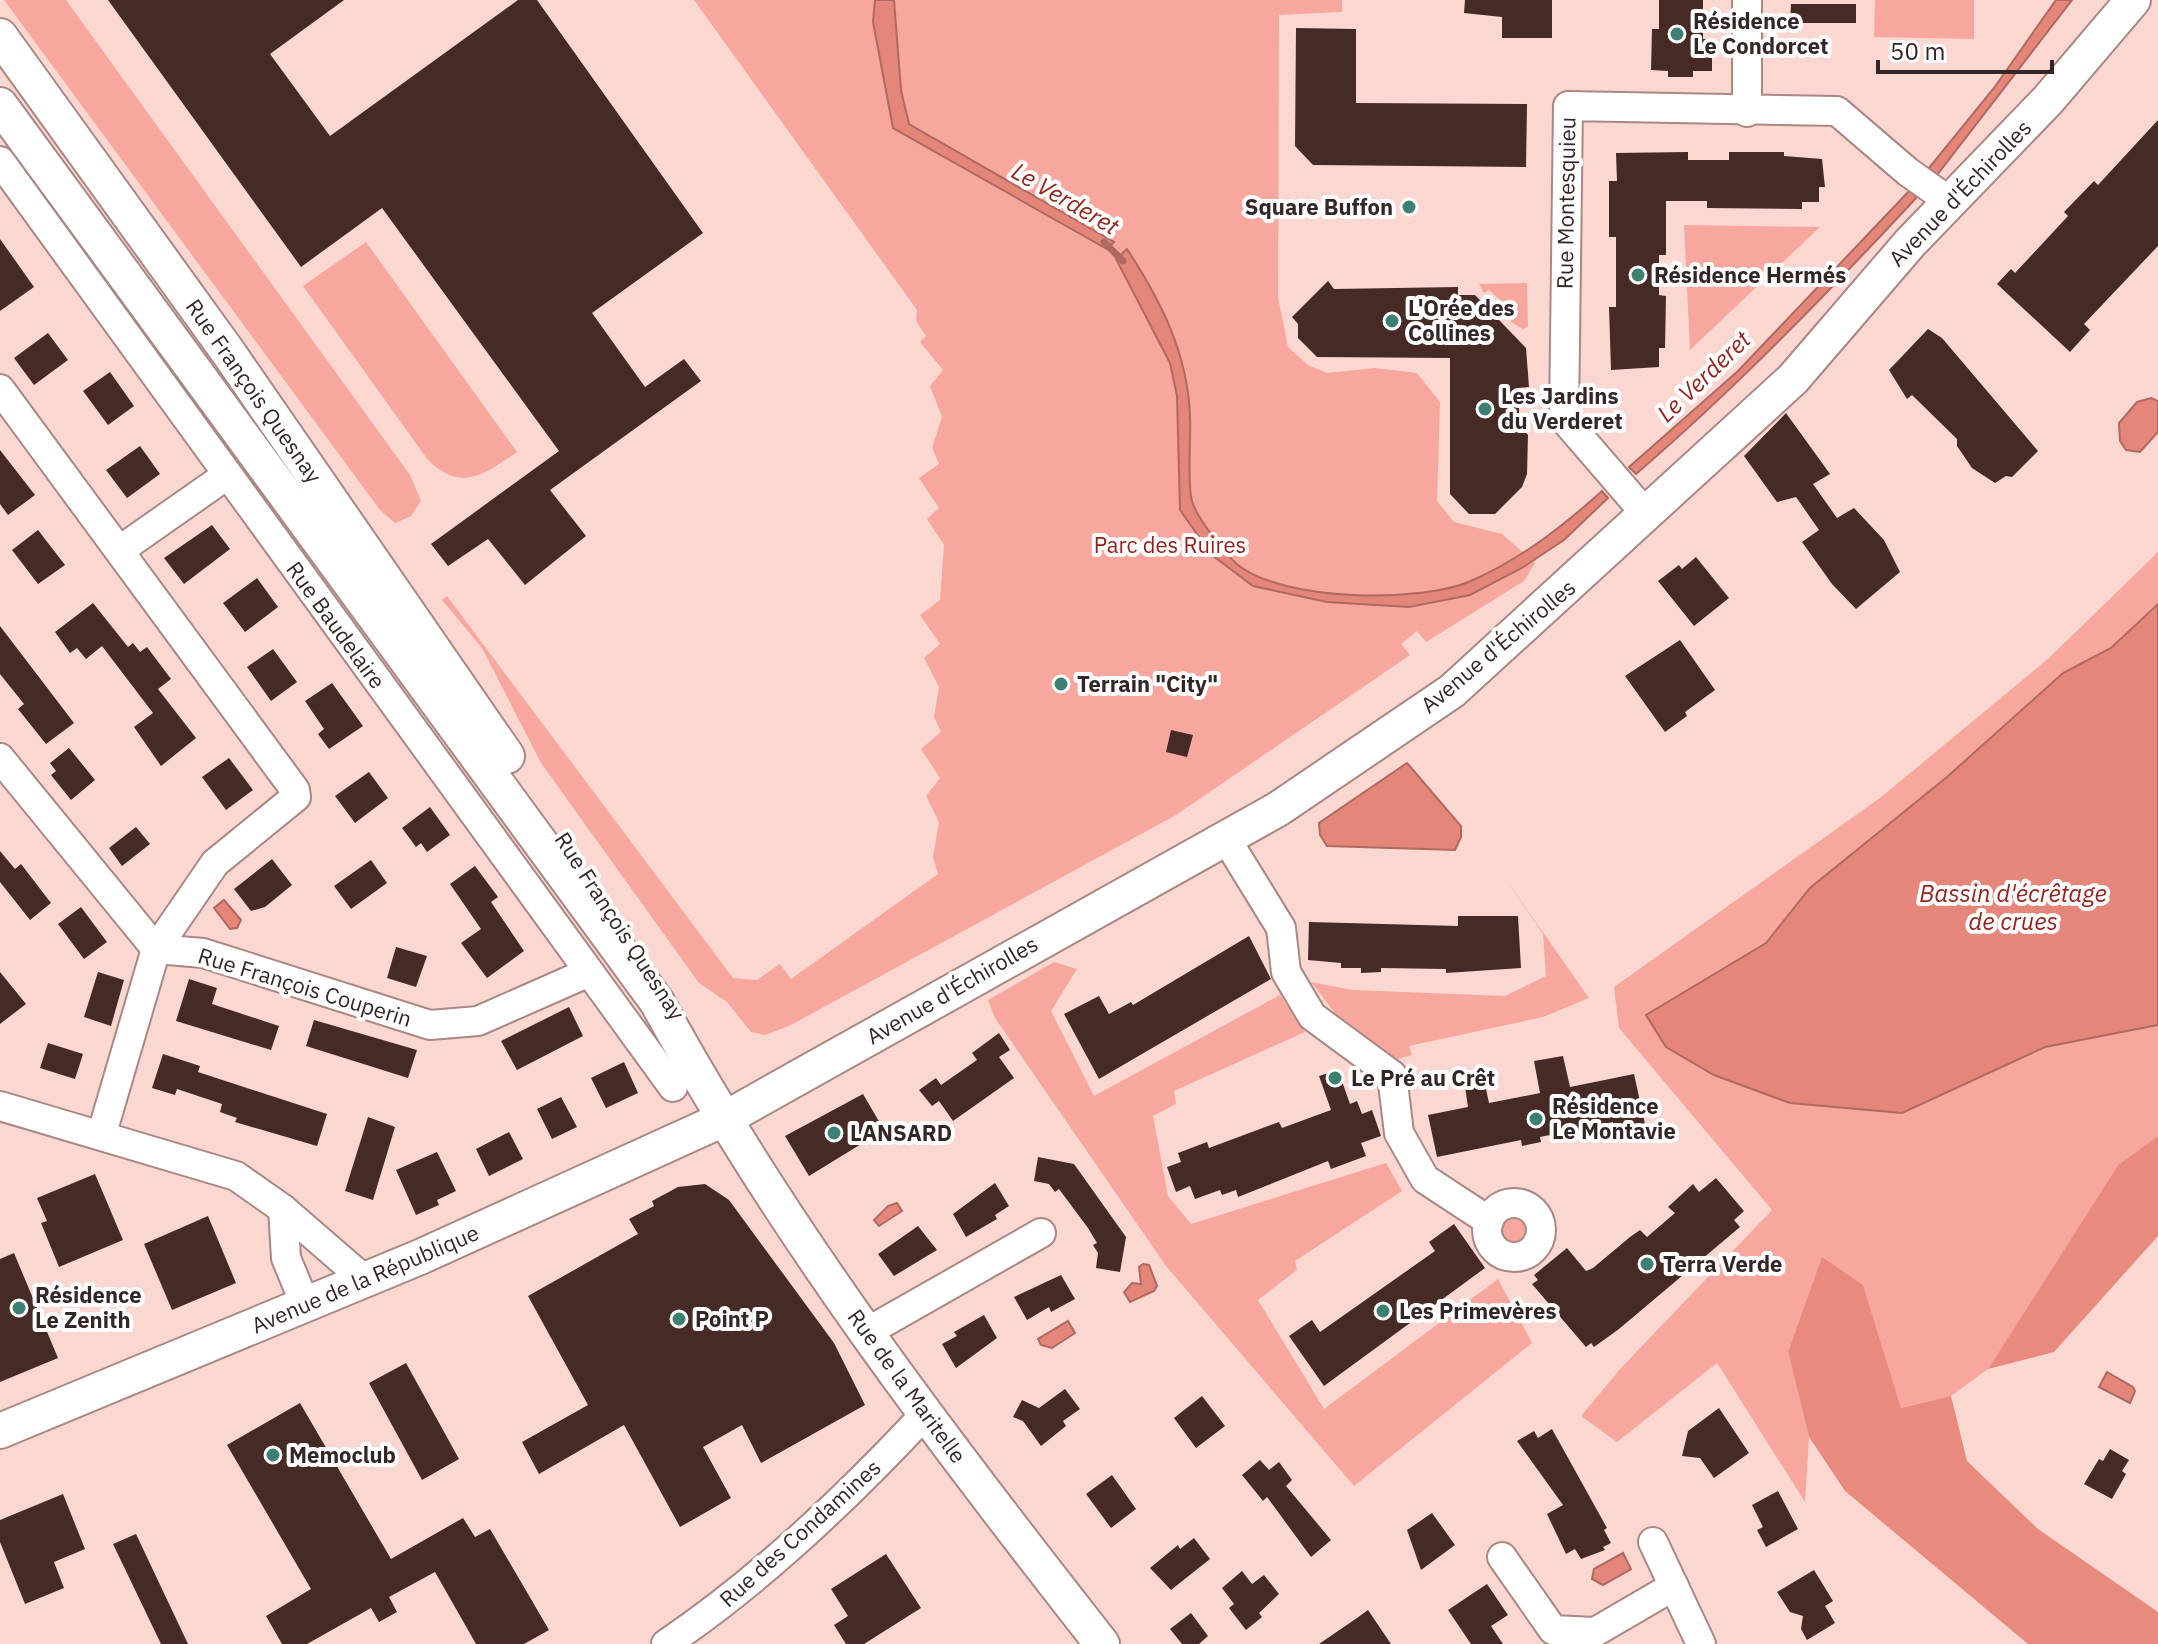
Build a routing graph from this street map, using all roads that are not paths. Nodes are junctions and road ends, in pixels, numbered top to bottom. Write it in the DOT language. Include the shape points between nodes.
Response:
graph roads {
  1 [pos="1747,0"];
  2 [pos="2133,0"];
  3 [pos="0,36"];
  4 [pos="0,105"];
  5 [pos="1747,112"];
  6 [pos="0,161"];
  7 [pos="1945,198"];
  8 [pos="0,389"];
  9 [pos="227,475"];
  10 [pos="1637,504"];
  11 [pos="120,550"];
  12 [pos="0,758"];
  13 [pos="1225,837"];
  14 [pos="156,949"];
  15 [pos="587,973"];
  16 [pos="673,1087"];
  17 [pos="0,1106"];
  18 [pos="726,1118"];
  19 [pos="102,1133"];
  20 [pos="283,1209"];
  21 [pos="1489,1221"];
  22 [pos="1041,1233"];
  23 [pos="365,1280"];
  24 [pos="305,1304"];
  25 [pos="867,1332"];
  26 [pos="926,1413"];
  27 [pos="0,1431"];
  28 [pos="1653,1542"];
  29 [pos="1502,1557"];
  30 [pos="1674,1586"];
  31 [pos="666,1644"];
  32 [pos="1102,1644"];
  33 [pos="1701,1644"];
  1 -- 5 [label="street"];
  2 -- 7 [label="street, Avenue d'Échirolles" via="2048,100"];
  3 -- 18 [label="street, Rue François Quesnay" via="228,352 665,986 705,1063"];
  4 -- 18 [label="street, Rue François Quesnay" via="657,1002"];
  5 -- 7 [label="street" via="1837,111"];
  5 -- 10 [label="street, Rue Montesquieu" via="1568,106 1564,419"];
  6 -- 9 [label="street, Rue Baudelaire"];
  7 -- 10 [label="street, Avenue d'Échirolles" via="1793,379"];
  8 -- 11 [label="street"];
  9 -- 11 [label="street"];
  9 -- 15 [label="street, Rue Baudelaire"];
  10 -- 13 [label="street, Avenue d'Échirolles" via="1572,585 1452,691 1326,778"];
  11 -- 14 [label="street" via="296,797 215,863"];
  12 -- 14 [label="street"];
  13 -- 18 [label="street, Avenue d'Échirolles"];
  13 -- 21 [label="street" via="1281,928 1286,972 1312,1016 1392,1075 1399,1133 1425,1179"];
  14 -- 15 [label="street, Rue François Couperin" via="203,953 430,1025 478,1021"];
  14 -- 19 [label="street"];
  15 -- 16 [label="street, Rue Baudelaire"];
  17 -- 19 [label="street"];
  18 -- 23 [label="street, Avenue de la République"];
  18 -- 25 [label="street, Rue de la Maritelle" via="810,1254"];
  19 -- 20 [label="street" via="236,1176"];
  20 -- 23 [label="street"];
  20 -- 24 [label="street" via="286,1258"];
  22 -- 25 [label="street"];
  23 -- 24 [label="street, Avenue de la République"];
  24 -- 27 [label="street, Avenue de la République"];
  25 -- 26 [label="street, Rue de la Maritelle"];
  26 -- 31 [label="street, Rue des Condamines" via="853,1489 703,1619"];
  26 -- 32 [label="street, Rue de la Maritelle"];
  28 -- 30 [label="street"];
  29 -- 30 [label="street" via="1553,1630 1595,1632"];
  30 -- 33 [label="street"];
}
